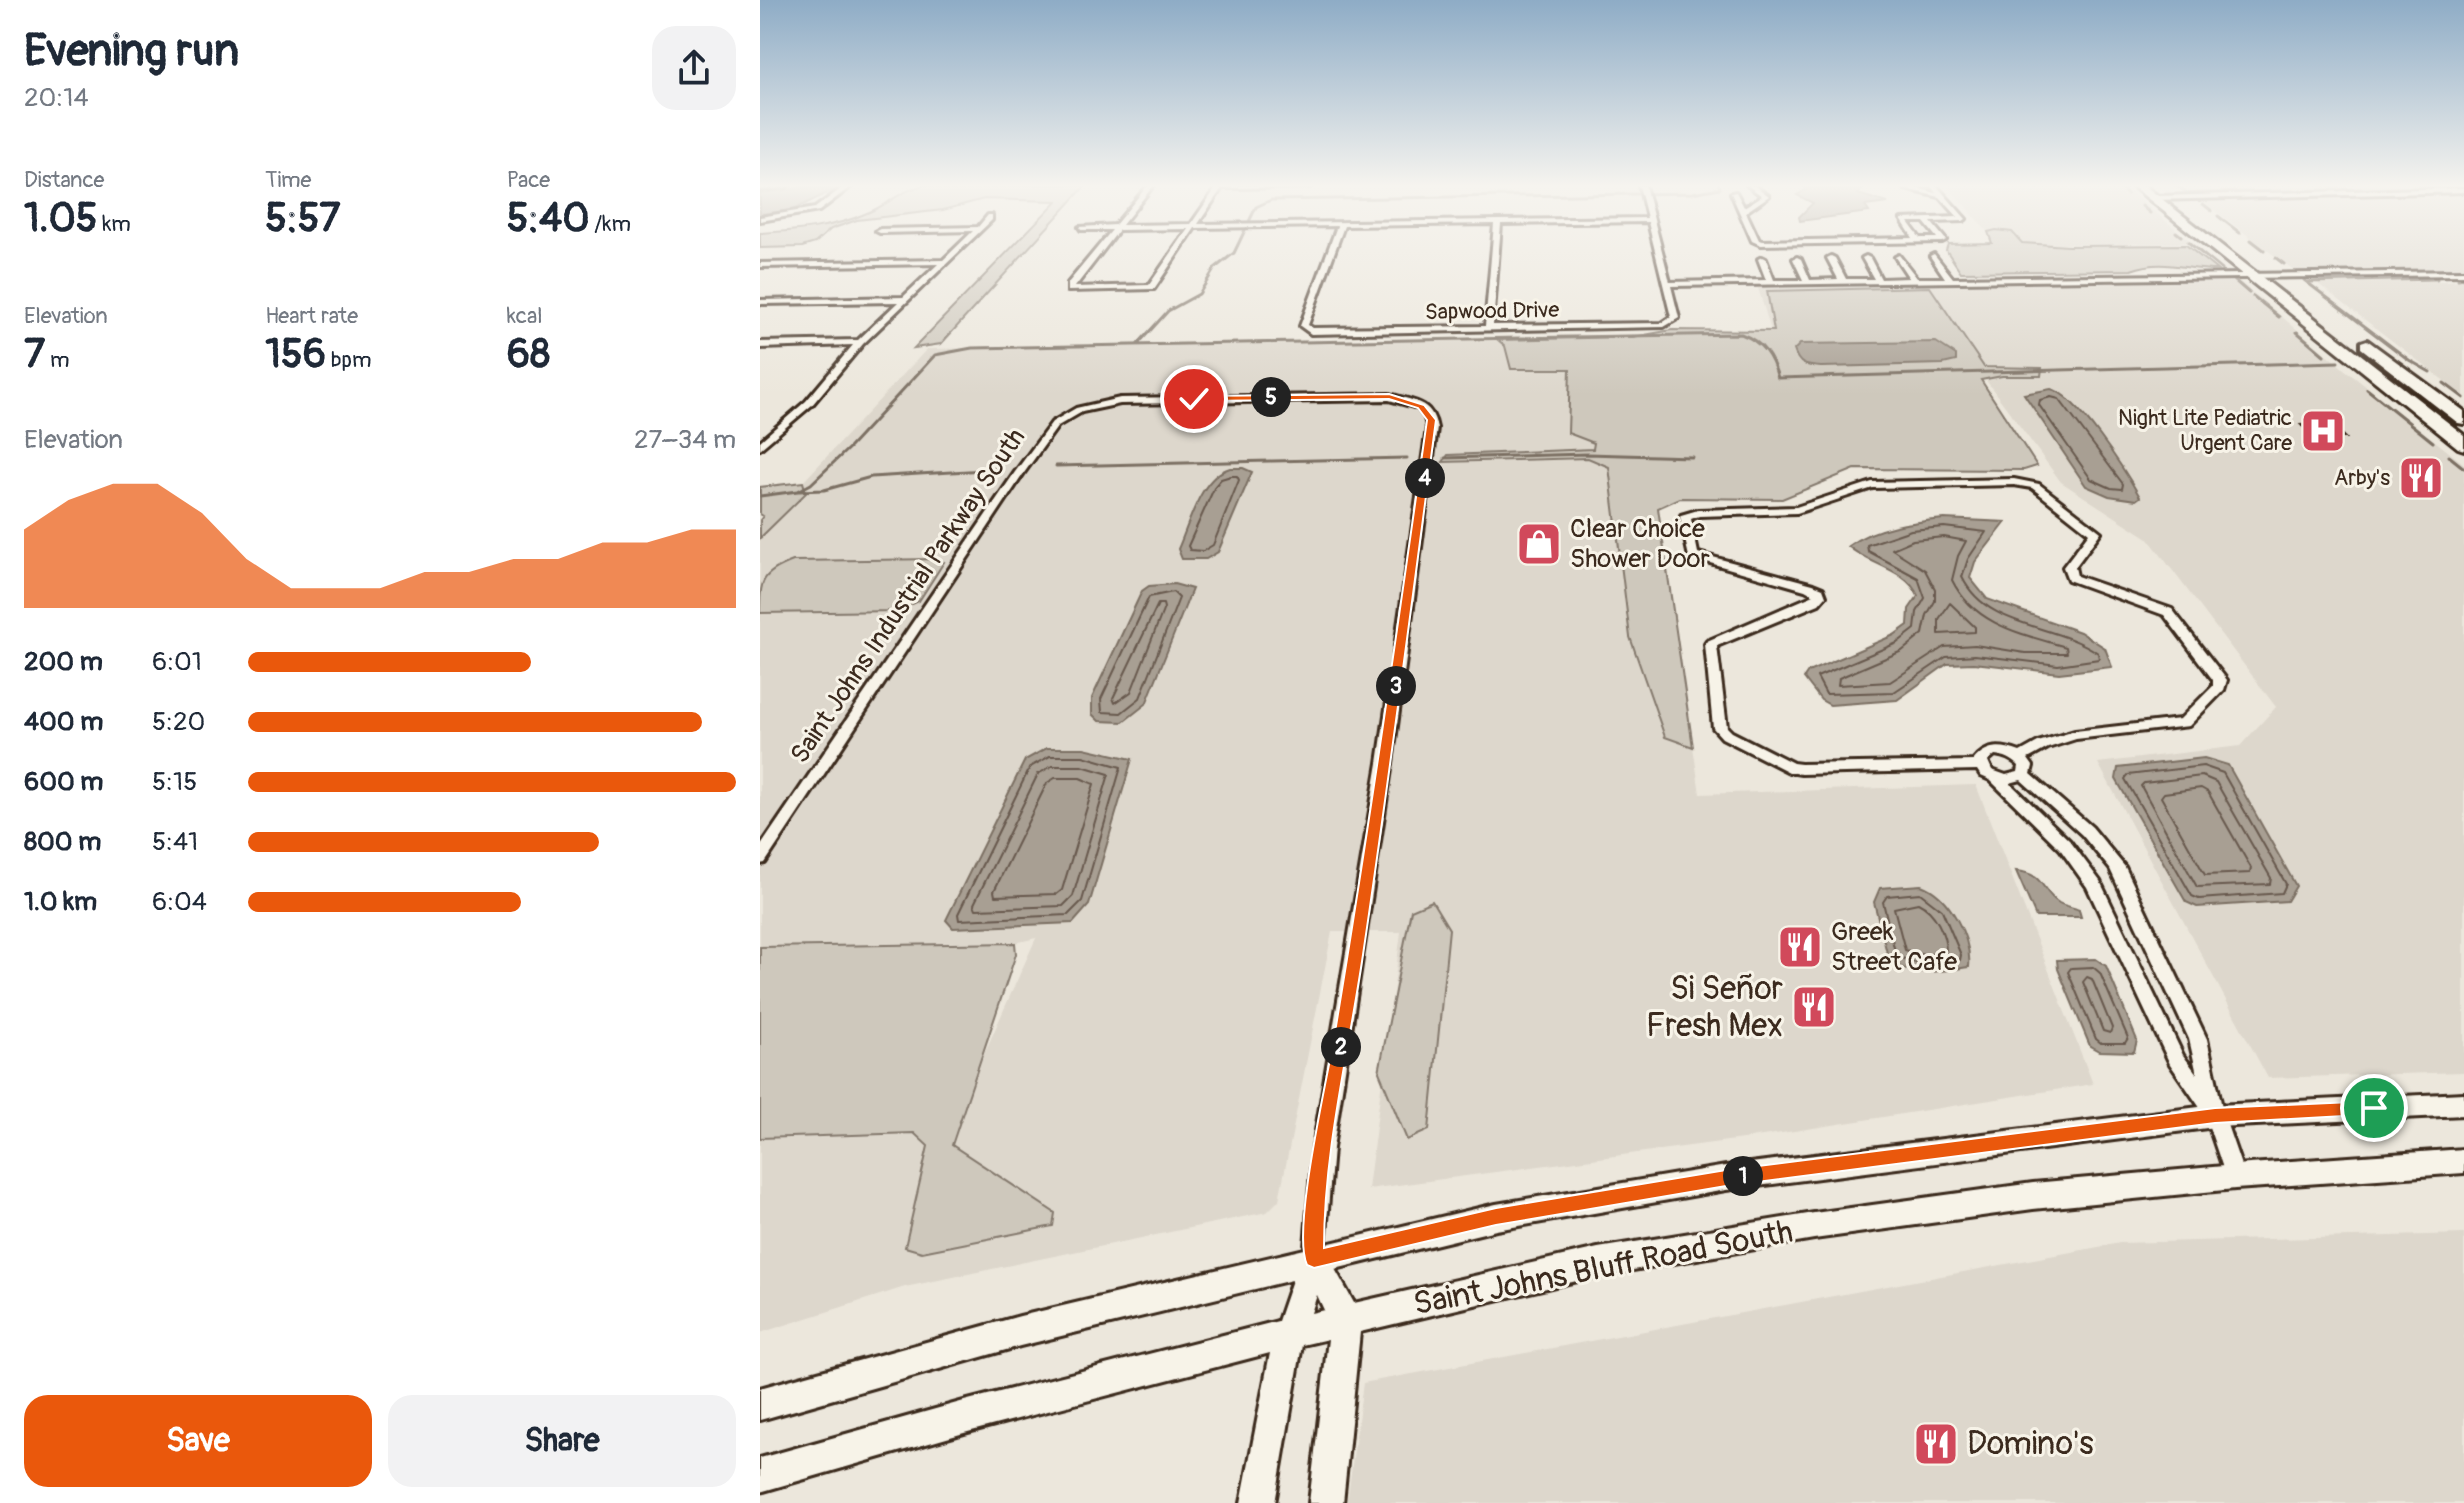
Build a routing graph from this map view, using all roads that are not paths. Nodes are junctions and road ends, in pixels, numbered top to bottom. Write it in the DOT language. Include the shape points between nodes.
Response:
graph roads {
  1 [pos="952,255"];
  2 [pos="1095,255"];
  3 [pos="1173,255"];
  4 [pos="1330,255"];
  5 [pos="1495,255"];
  6 [pos="1659,255"];
  7 [pos="2227,255"];
  8 [pos="2248,255"];
  9 [pos="1934,256"];
  10 [pos="1899,257"];
  11 [pos="1831,258"];
  12 [pos="1866,258"];
  13 [pos="1762,259"];
  14 [pos="1797,259"];
  15 [pos="945,262"];
  16 [pos="760,265"];
  17 [pos="2464,273"];
  18 [pos="2251,276"];
  19 [pos="2277,277"];
  20 [pos="1950,279"];
  21 [pos="1878,280"];
  22 [pos="1914,280"];
  23 [pos="1807,281"];
  24 [pos="1843,281"];
  25 [pos="1771,282"];
  26 [pos="1667,284"];
  27 [pos="907,299"];
  28 [pos="760,302"];
  29 [pos="2325,313"];
  30 [pos="1489,329"];
  31 [pos="2349,331"];
  32 [pos="860,342"];
  33 [pos="760,345"];
  34 [pos="2464,419"];
  35 [pos="2464,444"];
  36 [pos="760,446"];
  37 [pos="1980,765"];
  38 [pos="2022,766"];
  39 [pos="1997,779"];
  40 [pos="760,859"];
  41 [pos="2464,1104"];
  42 [pos="2215,1116"];
  43 [pos="2464,1161"];
  44 [pos="2235,1177"];
  45 [pos="1314,1259"];
  46 [pos="1346,1320"];
  47 [pos="1289,1333"];
  48 [pos="760,1404"];
  49 [pos="760,1475"];
  50 [pos="1258,1503"];
  51 [pos="1326,1503"];
  1 -- 15 [label="street"];
  2 -- 3 [label="street" via="1071,285 1075,291 1151,287"];
  4 -- 30 [label="street, Sapwood Drive" via="1304,326 1311,331"];
  5 -- 30 [label="street"];
  6 -- 26 [label="street"];
  7 -- 18 [label="highway"];
  8 -- 19 [label="highway"];
  9 -- 20 [label="street"];
  10 -- 22 [label="street"];
  11 -- 24 [label="street"];
  12 -- 21 [label="street"];
  13 -- 25 [label="street"];
  14 -- 23 [label="street"];
  15 -- 16 [label="street"];
  15 -- 27 [label="street"];
  17 -- 19 [label="street"];
  18 -- 19 [label="street"];
  18 -- 20 [label="street"];
  18 -- 35 [label="highway"];
  19 -- 29 [label="highway"];
  20 -- 22 [label="street"];
  21 -- 22 [label="street"];
  21 -- 24 [label="street"];
  23 -- 24 [label="street"];
  23 -- 25 [label="street"];
  25 -- 26 [label="street"];
  26 -- 30 [label="street, Sapwood Drive" via="1673,322"];
  27 -- 28 [label="street"];
  27 -- 32 [label="street"];
  31 -- 34 [label="highway"];
  32 -- 33 [label="street"];
  32 -- 36 [label="street" via="809,403"];
  37 -- 38 [label="street" via="1982,756 1992,751 2007,752"];
  37 -- 38 [label="street" via="1801,769 1727,735 1720,728 1711,644 1820,596 1809,587 1693,555 1685,517 1804,509 1872,485 2035,486 2095,532 2069,567 2072,578 2168,612 2220,680 2184,723 2075,735 2043,745"];
  37 -- 39 [label="street"];
  38 -- 39 [label="street" via="2013,780"];
  38 -- 42 [label="street" via="2117,867 2198,1039"];
  39 -- 42 [label="street" via="2065,845 2094,885 2176,1059"];
  40 -- 45 [label="street, Saint Johns Industrial Parkway South" via="1055,424 1079,410 1138,399 1389,397 1421,406 1432,420 1427,470 1322,1149"];
  41 -- 42 [label="main road"];
  42 -- 44 [label="street"];
  42 -- 45 [label="main road" via="1726,1178 1496,1217"];
  43 -- 44 [label="main road, Saint Johns Bluff Road South"];
  44 -- 46 [label="main road, Saint Johns Bluff Road South" via="2021,1197 1705,1243"];
  45 -- 46 [label="main road"];
  45 -- 47 [label="main road"];
  45 -- 48 [label="main road" via="1020,1331"];
  46 -- 47 [label="main road, Saint Johns Bluff Road South"];
  46 -- 51 [label="main road"];
  47 -- 49 [label="main road, Saint Johns Bluff Road South"];
  47 -- 50 [label="main road"];
}
